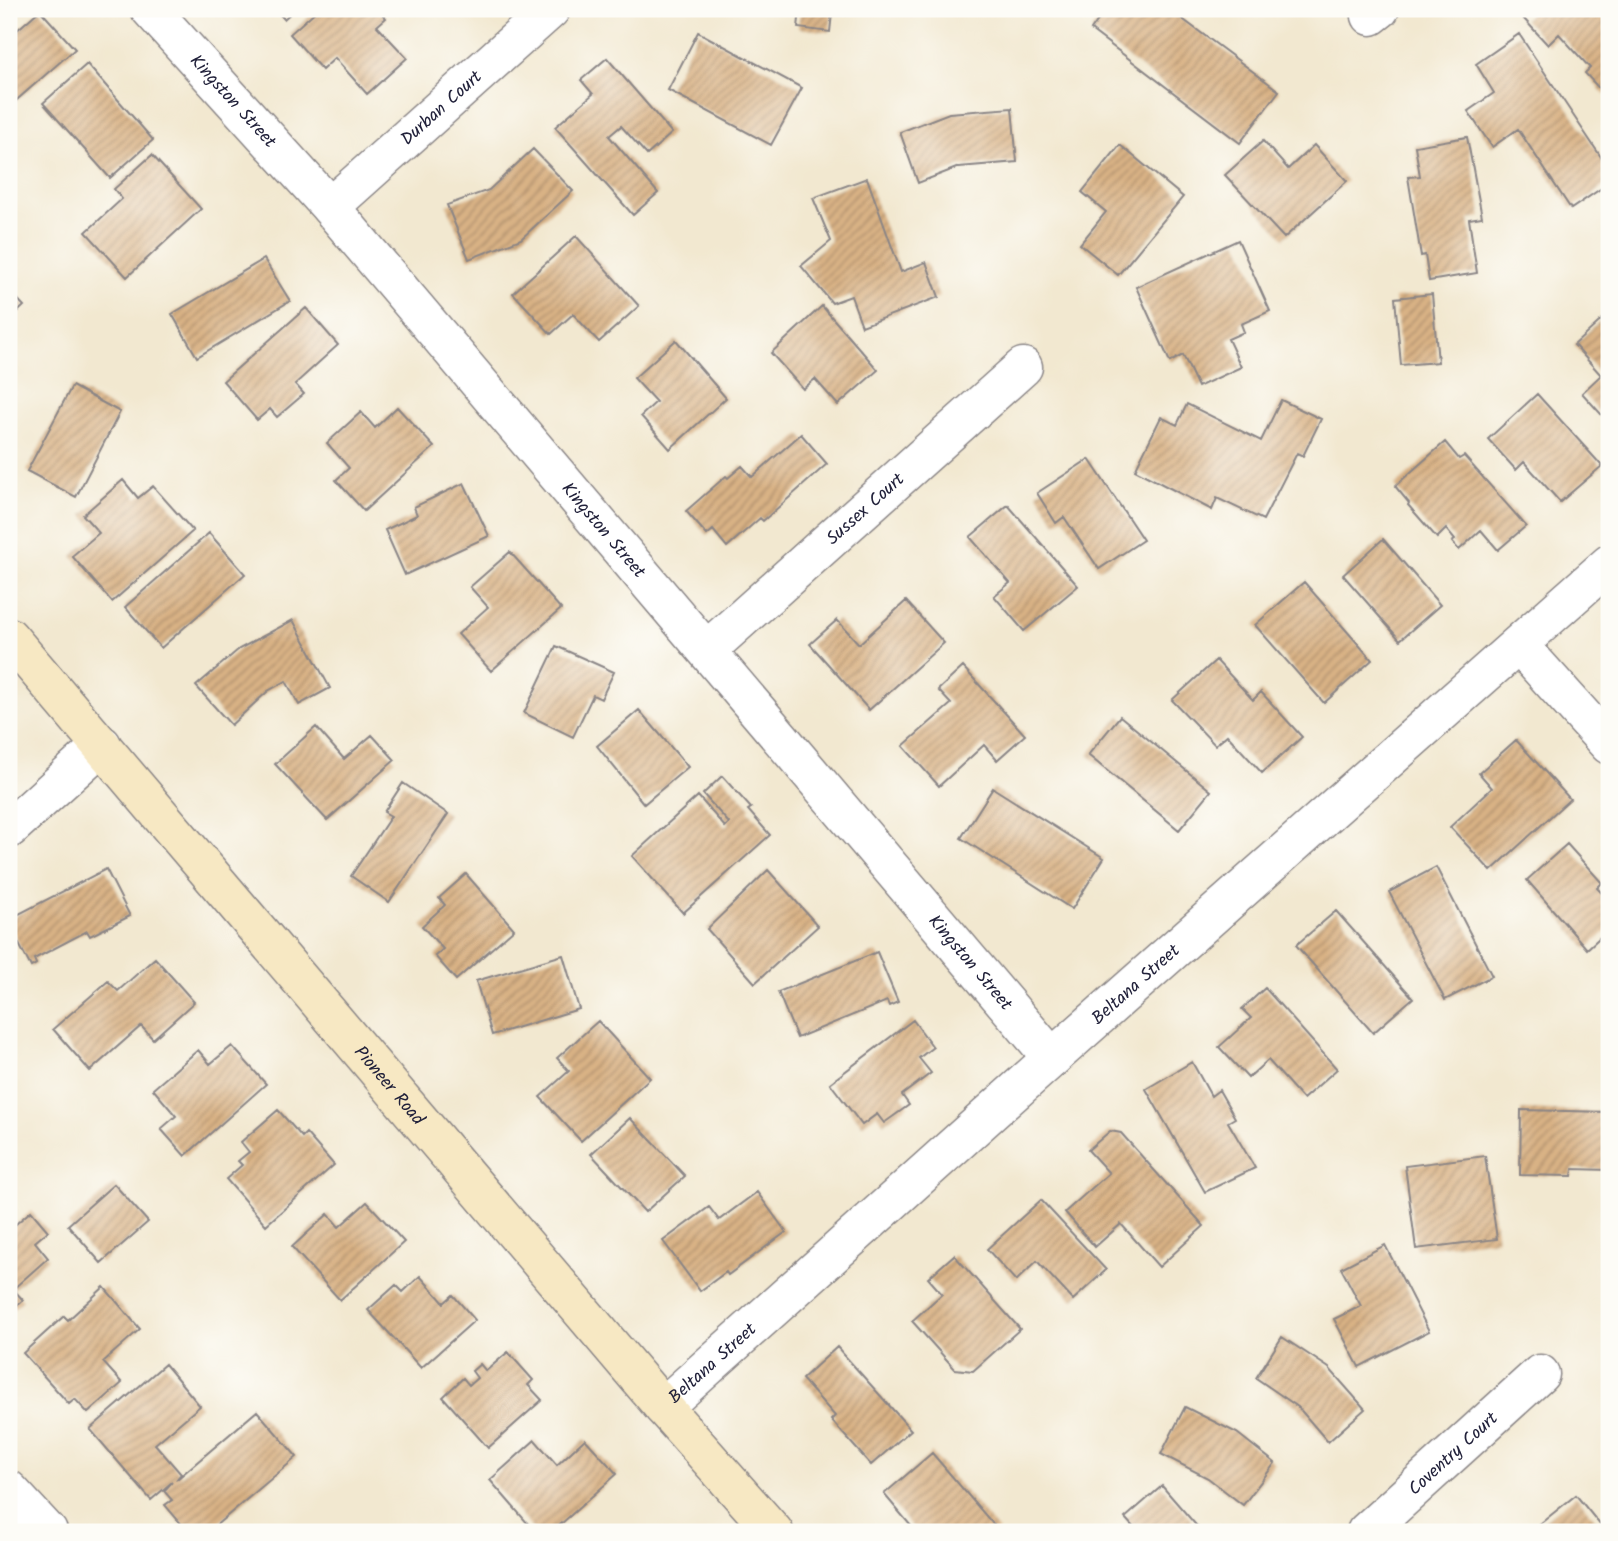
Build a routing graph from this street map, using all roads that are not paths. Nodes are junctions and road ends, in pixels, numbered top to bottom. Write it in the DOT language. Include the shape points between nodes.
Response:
graph roads {
  1 [pos="150,9"];
  2 [pos="551,9"];
  3 [pos="330,207"];
  4 [pos="1023,367"];
  5 [pos="1609,564"];
  6 [pos="9,637"];
  7 [pos="1519,645"];
  8 [pos="707,650"];
  9 [pos="102,745"];
  10 [pos="1609,745"];
  11 [pos="9,829"];
  12 [pos="1052,1058"];
  13 [pos="1540,1374"];
  14 [pos="663,1407"];
  15 [pos="9,1490"];
  16 [pos="48,1532"];
  17 [pos="774,1532"];
  18 [pos="1366,1532"];
  1 -- 3 [label="street, Kingston Street"];
  2 -- 3 [label="street, Durban Court"];
  3 -- 8 [label="street, Kingston Street"];
  4 -- 8 [label="street, Sussex Court"];
  5 -- 7 [label="street, Beltana Street"];
  6 -- 9 [label="main road, Pioneer Road"];
  7 -- 10 [label="street"];
  7 -- 12 [label="street, Beltana Street"];
  8 -- 12 [label="street, Kingston Street"];
  9 -- 11 [label="street"];
  9 -- 14 [label="main road, Pioneer Road"];
  12 -- 14 [label="street, Beltana Street"];
  13 -- 18 [label="street, Coventry Court"];
  14 -- 17 [label="main road, Pioneer Road"];
  15 -- 16 [label="street"];
}
